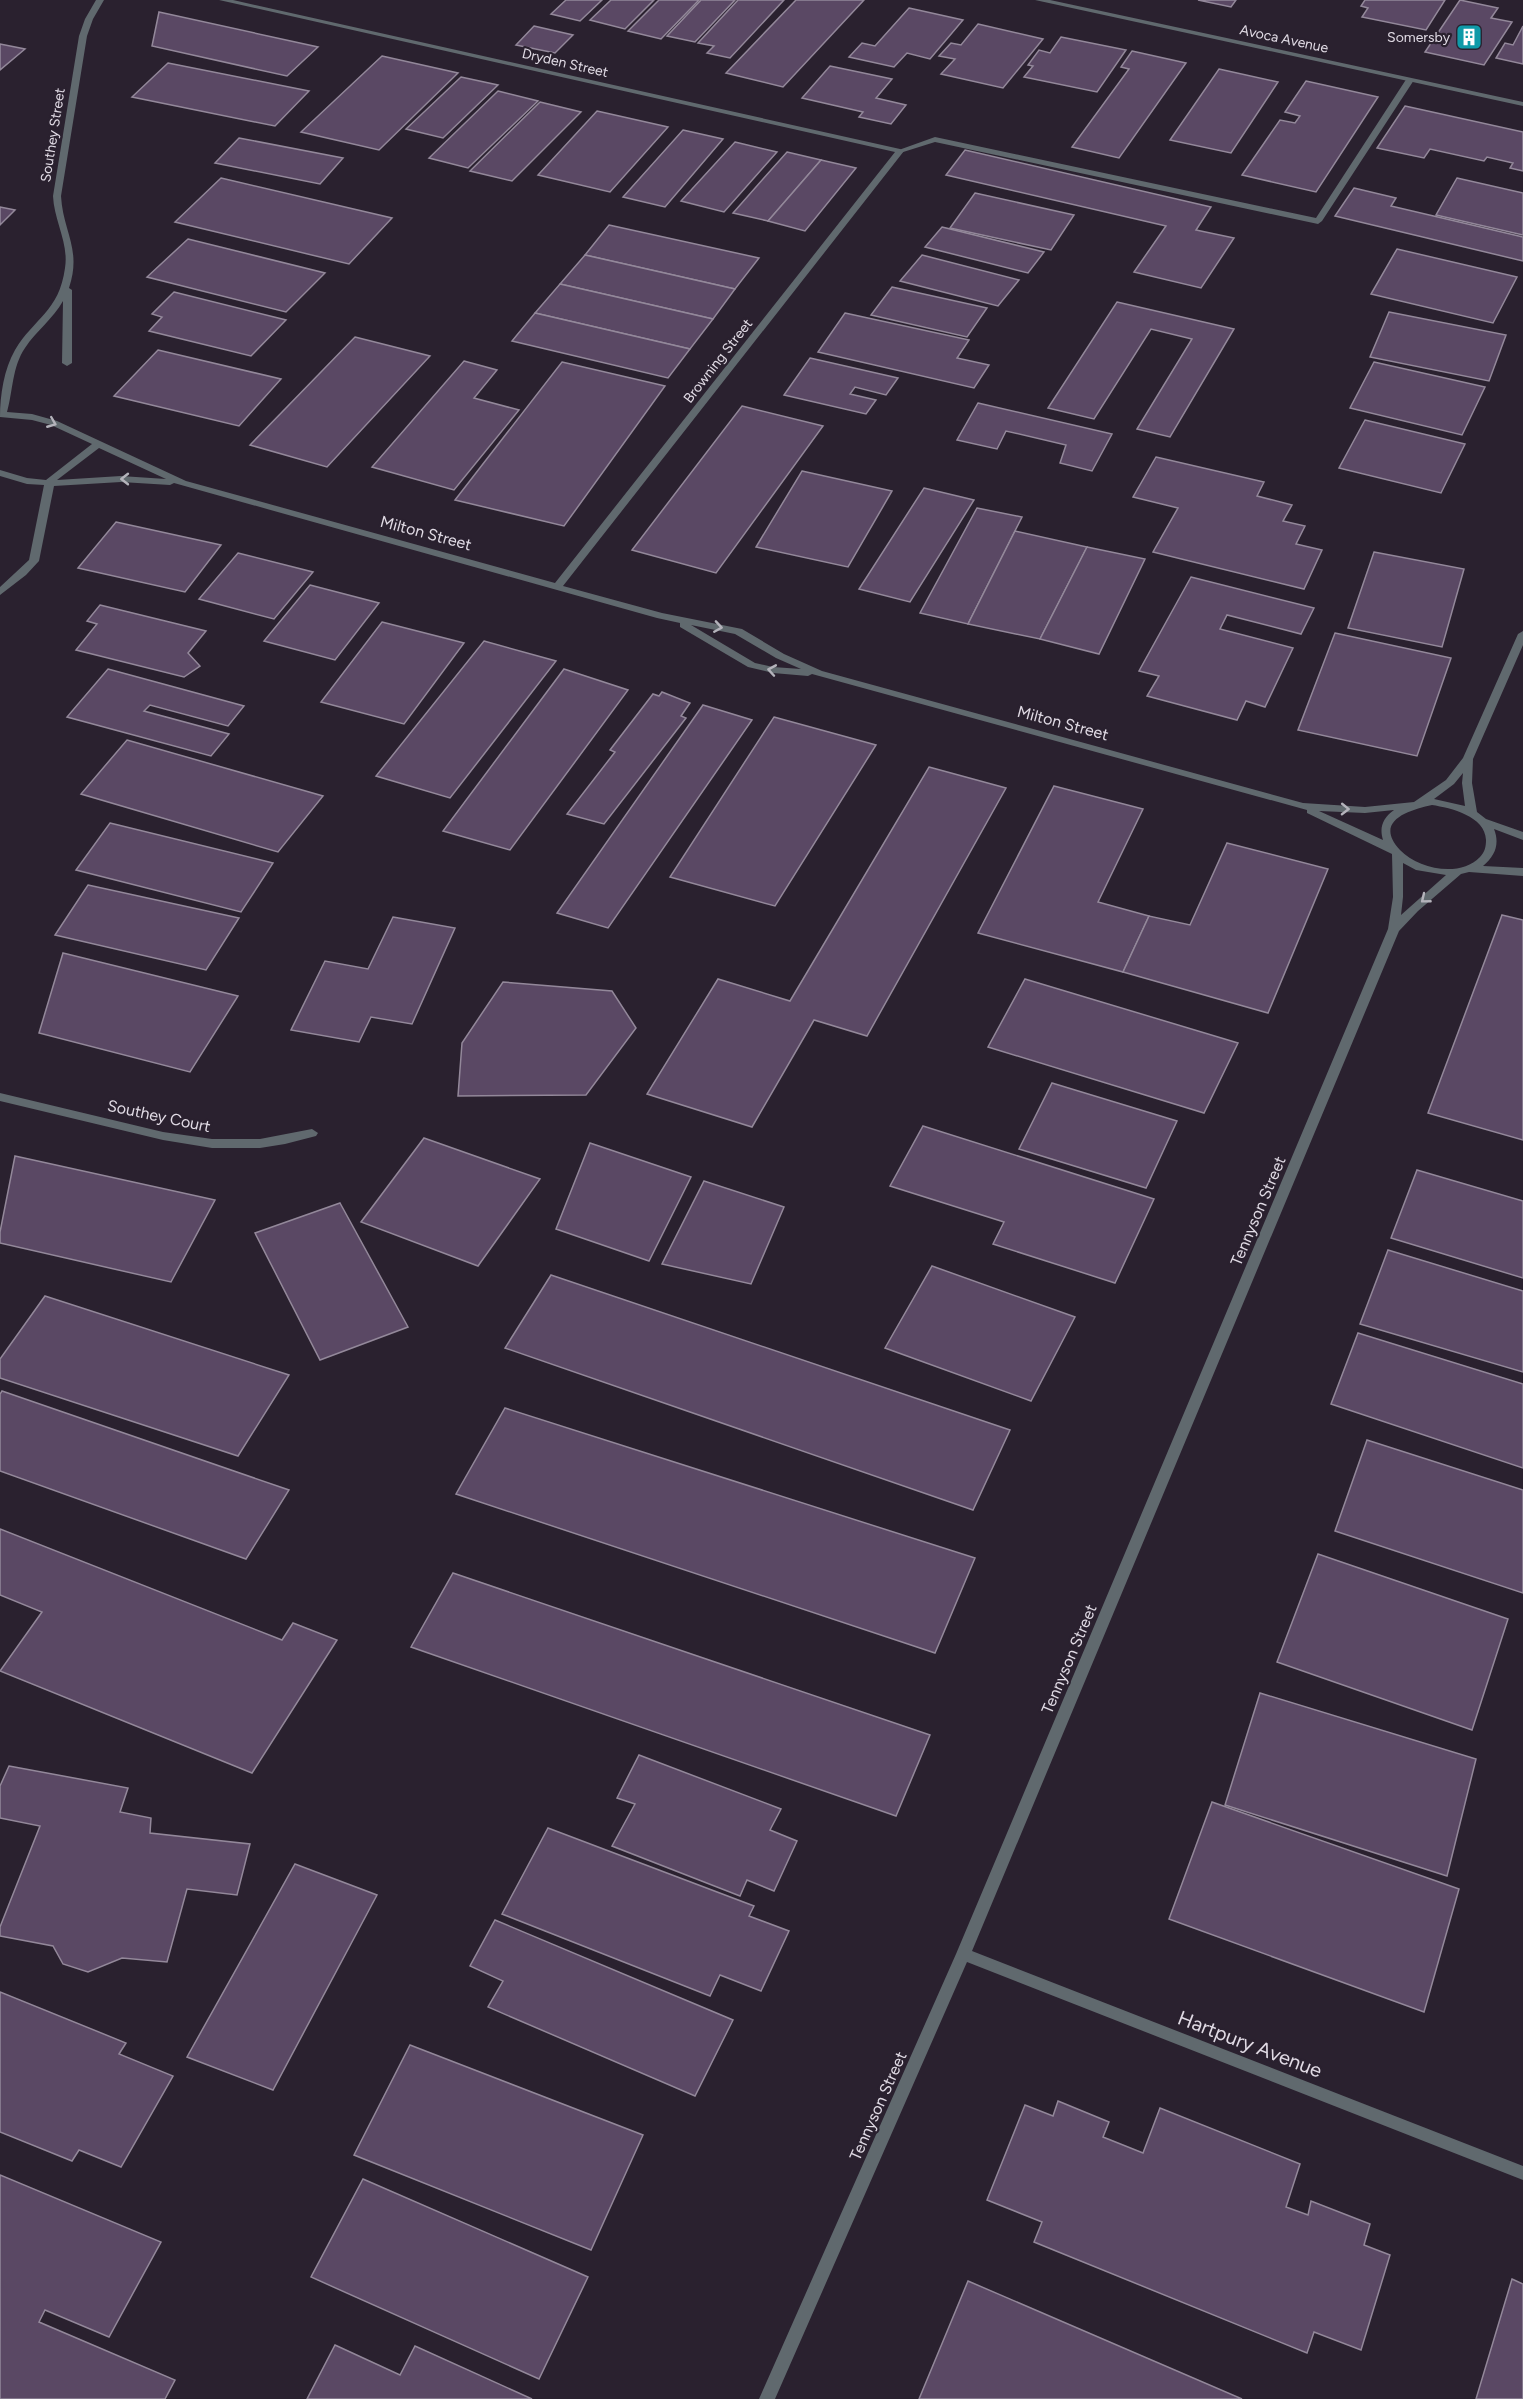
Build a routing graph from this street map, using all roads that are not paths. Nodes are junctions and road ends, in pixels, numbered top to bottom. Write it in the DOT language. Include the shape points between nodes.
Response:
graph roads {
  1 [pos="100,0"];
  2 [pos="223,0"];
  3 [pos="1039,0"];
  4 [pos="1410,80"];
  5 [pos="1523,104"];
  6 [pos="900,151"];
  7 [pos="68,277"];
  8 [pos="67,363"];
  9 [pos="1,415"];
  10 [pos="99,444"];
  11 [pos="0,473"];
  12 [pos="50,482"];
  13 [pos="183,483"];
  14 [pos="557,587"];
  15 [pos="0,592"];
  16 [pos="661,615"];
  17 [pos="1523,634"];
  18 [pos="830,676"];
  19 [pos="1471,753"];
  20 [pos="1287,802"];
  21 [pos="1416,804"];
  22 [pos="1476,817"];
  23 [pos="1523,836"];
  24 [pos="1393,851"];
  25 [pos="1462,870"];
  26 [pos="1523,872"];
  27 [pos="1394,928"];
  28 [pos="0,1097"];
  29 [pos="312,1133"];
  30 [pos="963,1954"];
  31 [pos="1523,2173"];
  32 [pos="767,2399"];
  1 -- 7 [label="street, Southey Street" via="83,36 57,196 58,217 72,253"];
  2 -- 6 [label="street, Dryden Street"];
  3 -- 4 [label="street, Avoca Avenue"];
  4 -- 5 [label="street, Avoca Avenue"];
  4 -- 6 [label="street" via="1318,221 934,139"];
  6 -- 14 [label="street, Browning Street"];
  7 -- 8 [label="street, Southey Street"];
  7 -- 9 [label="street, Southey Street" via="56,309 17,354"];
  9 -- 10 [label="street, Milton Street, one-way" via="40,418"];
  10 -- 12 [label="street"];
  10 -- 13 [label="street, Milton Street"];
  11 -- 12 [label="street, Milton Street" via="24,481"];
  13 -- 12 [label="street, Milton Street, one-way" via="122,478"];
  12 -- 15 [label="street" via="34,561"];
  13 -- 14 [label="street, Milton Street"];
  14 -- 16 [label="street, Milton Street"];
  16 -- 18 [label="street, Milton Street, one-way" via="738,631 790,661"];
  18 -- 16 [label="street, Milton Street, one-way" via="759,667"];
  17 -- 19 [label="street"];
  18 -- 20 [label="street, Milton Street"];
  19 -- 21 [label="street" via="1456,776"];
  19 -- 22 [label="street" via="1467,774"];
  20 -- 21 [label="street, Milton Street, one-way" via="1342,809"];
  20 -- 24 [label="street, Milton Street"];
  21 -- 22 [label="street" via="1454,806"];
  21 -- 24 [label="street" via="1394,813 1386,826 1386,841"];
  22 -- 23 [label="street"];
  22 -- 25 [label="street" via="1490,834 1491,848 1483,861"];
  24 -- 25 [label="street" via="1413,866"];
  24 -- 27 [label="street, Tennyson Street" via="1398,897"];
  25 -- 26 [label="street"];
  25 -- 27 [label="street, Tennyson Street, one-way"];
  27 -- 30 [label="street, Tennyson Street"];
  28 -- 29 [label="street, Southey Court" via="188,1142 282,1142"];
  30 -- 31 [label="street, Hartpury Avenue"];
  30 -- 32 [label="street, Tennyson Street"];
}
